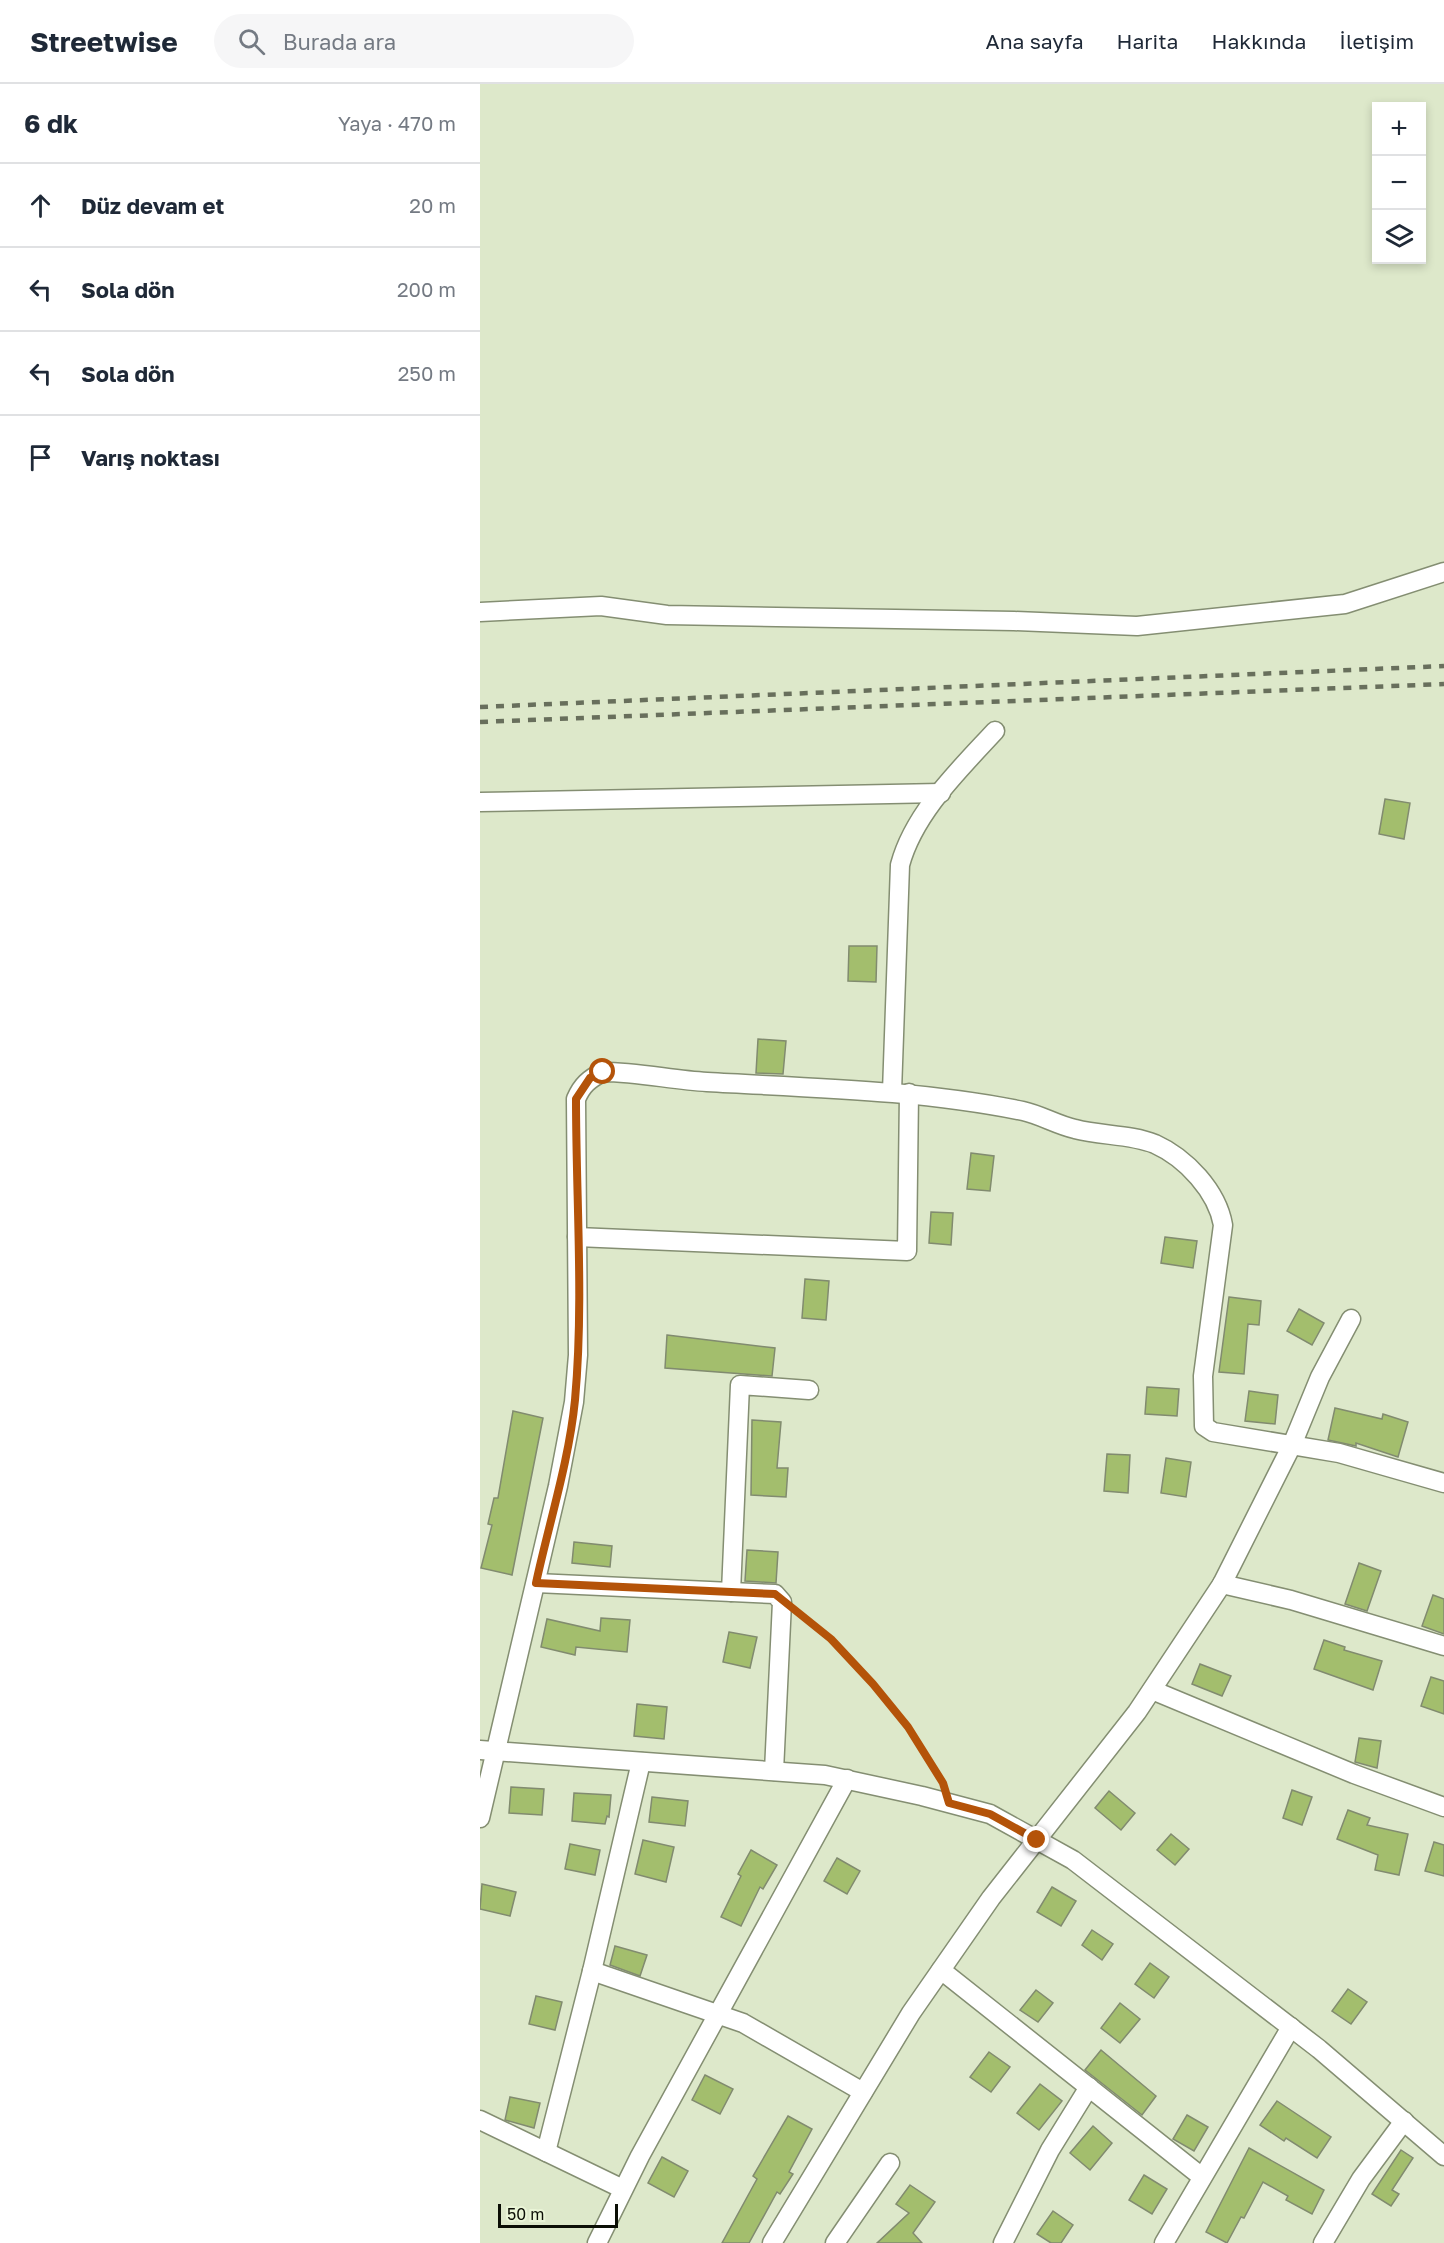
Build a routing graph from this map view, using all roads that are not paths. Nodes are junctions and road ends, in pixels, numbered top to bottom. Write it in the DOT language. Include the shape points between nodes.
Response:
graph roads {
  1 [pos="1444,572"];
  2 [pos="480,612"];
  3 [pos="995,731"];
  4 [pos="941,793"];
  5 [pos="480,802"];
  6 [pos="900,1093"];
  7 [pos="577,1237"];
  8 [pos="1351,1319"];
  9 [pos="809,1390"];
  10 [pos="1292,1445"];
  11 [pos="1444,1483"];
  12 [pos="536,1583"];
  13 [pos="1222,1584"];
  14 [pos="731,1592"];
  15 [pos="1444,1646"];
  16 [pos="1152,1690"];
  17 [pos="488,1751"];
  18 [pos="641,1762"];
  19 [pos="774,1771"];
  20 [pos="847,1779"];
  21 [pos="1444,1807"];
  22 [pos="480,1818"];
  23 [pos="1037,1840"];
  24 [pos="941,1970"];
  25 [pos="592,1971"];
  26 [pos="718,2015"];
  27 [pos="1291,2027"];
  28 [pos="1089,2087"];
  29 [pos="863,2092"];
  30 [pos="480,2120"];
  31 [pos="1404,2121"];
  32 [pos="546,2152"];
  33 [pos="1444,2156"];
  34 [pos="890,2163"];
  35 [pos="1202,2177"];
  36 [pos="623,2189"];
  37 [pos="597,2243"];
  38 [pos="773,2243"];
  39 [pos="835,2243"];
  40 [pos="1003,2243"];
  41 [pos="1164,2243"];
  42 [pos="1323,2243"];
  1 -- 2 [label="street" via="1345,604 1137,626 667,615 601,606"];
  3 -- 4 [label="street"];
  4 -- 5 [label="street"];
  4 -- 6 [label="street" via="906,843 900,865"];
  6 -- 7 [label="street" via="704,1082 617,1072 597,1075 580,1089 576,1099"];
  6 -- 7 [label="street" via="906,1251"];
  6 -- 10 [label="street" via="1025,1112 1073,1129 1137,1139 1178,1158 1215,1199 1223,1225 1203,1376 1204,1426 1213,1432"];
  7 -- 12 [label="street" via="578,1356 574,1402"];
  8 -- 10 [label="street" via="1320,1377"];
  9 -- 14 [label="street" via="740,1384"];
  10 -- 11 [label="street" via="1340,1452"];
  10 -- 13 [label="street"];
  12 -- 14 [label="street"];
  12 -- 17 [label="street"];
  13 -- 15 [label="street" via="1291,1600"];
  13 -- 16 [label="street"];
  14 -- 19 [label="street" via="775,1594 782,1602"];
  16 -- 21 [label="street"];
  16 -- 23 [label="street"];
  17 -- 18 [label="street"];
  17 -- 22 [label="street"];
  18 -- 19 [label="street"];
  18 -- 25 [label="street"];
  19 -- 20 [label="street"];
  20 -- 23 [label="street" via="990,1814"];
  20 -- 26 [label="street"];
  23 -- 24 [label="street"];
  23 -- 27 [label="street" via="1073,1860"];
  24 -- 28 [label="street"];
  24 -- 29 [label="street"];
  25 -- 26 [label="street"];
  25 -- 32 [label="street"];
  26 -- 29 [label="street" via="743,2023"];
  26 -- 36 [label="street"];
  27 -- 31 [label="street"];
  27 -- 35 [label="street"];
  28 -- 35 [label="street"];
  28 -- 40 [label="street" via="1050,2150"];
  29 -- 38 [label="street"];
  30 -- 32 [label="street"];
  31 -- 33 [label="street"];
  31 -- 42 [label="street" via="1361,2179"];
  32 -- 36 [label="street"];
  34 -- 39 [label="street"];
  35 -- 41 [label="street"];
  36 -- 37 [label="street"];
}
